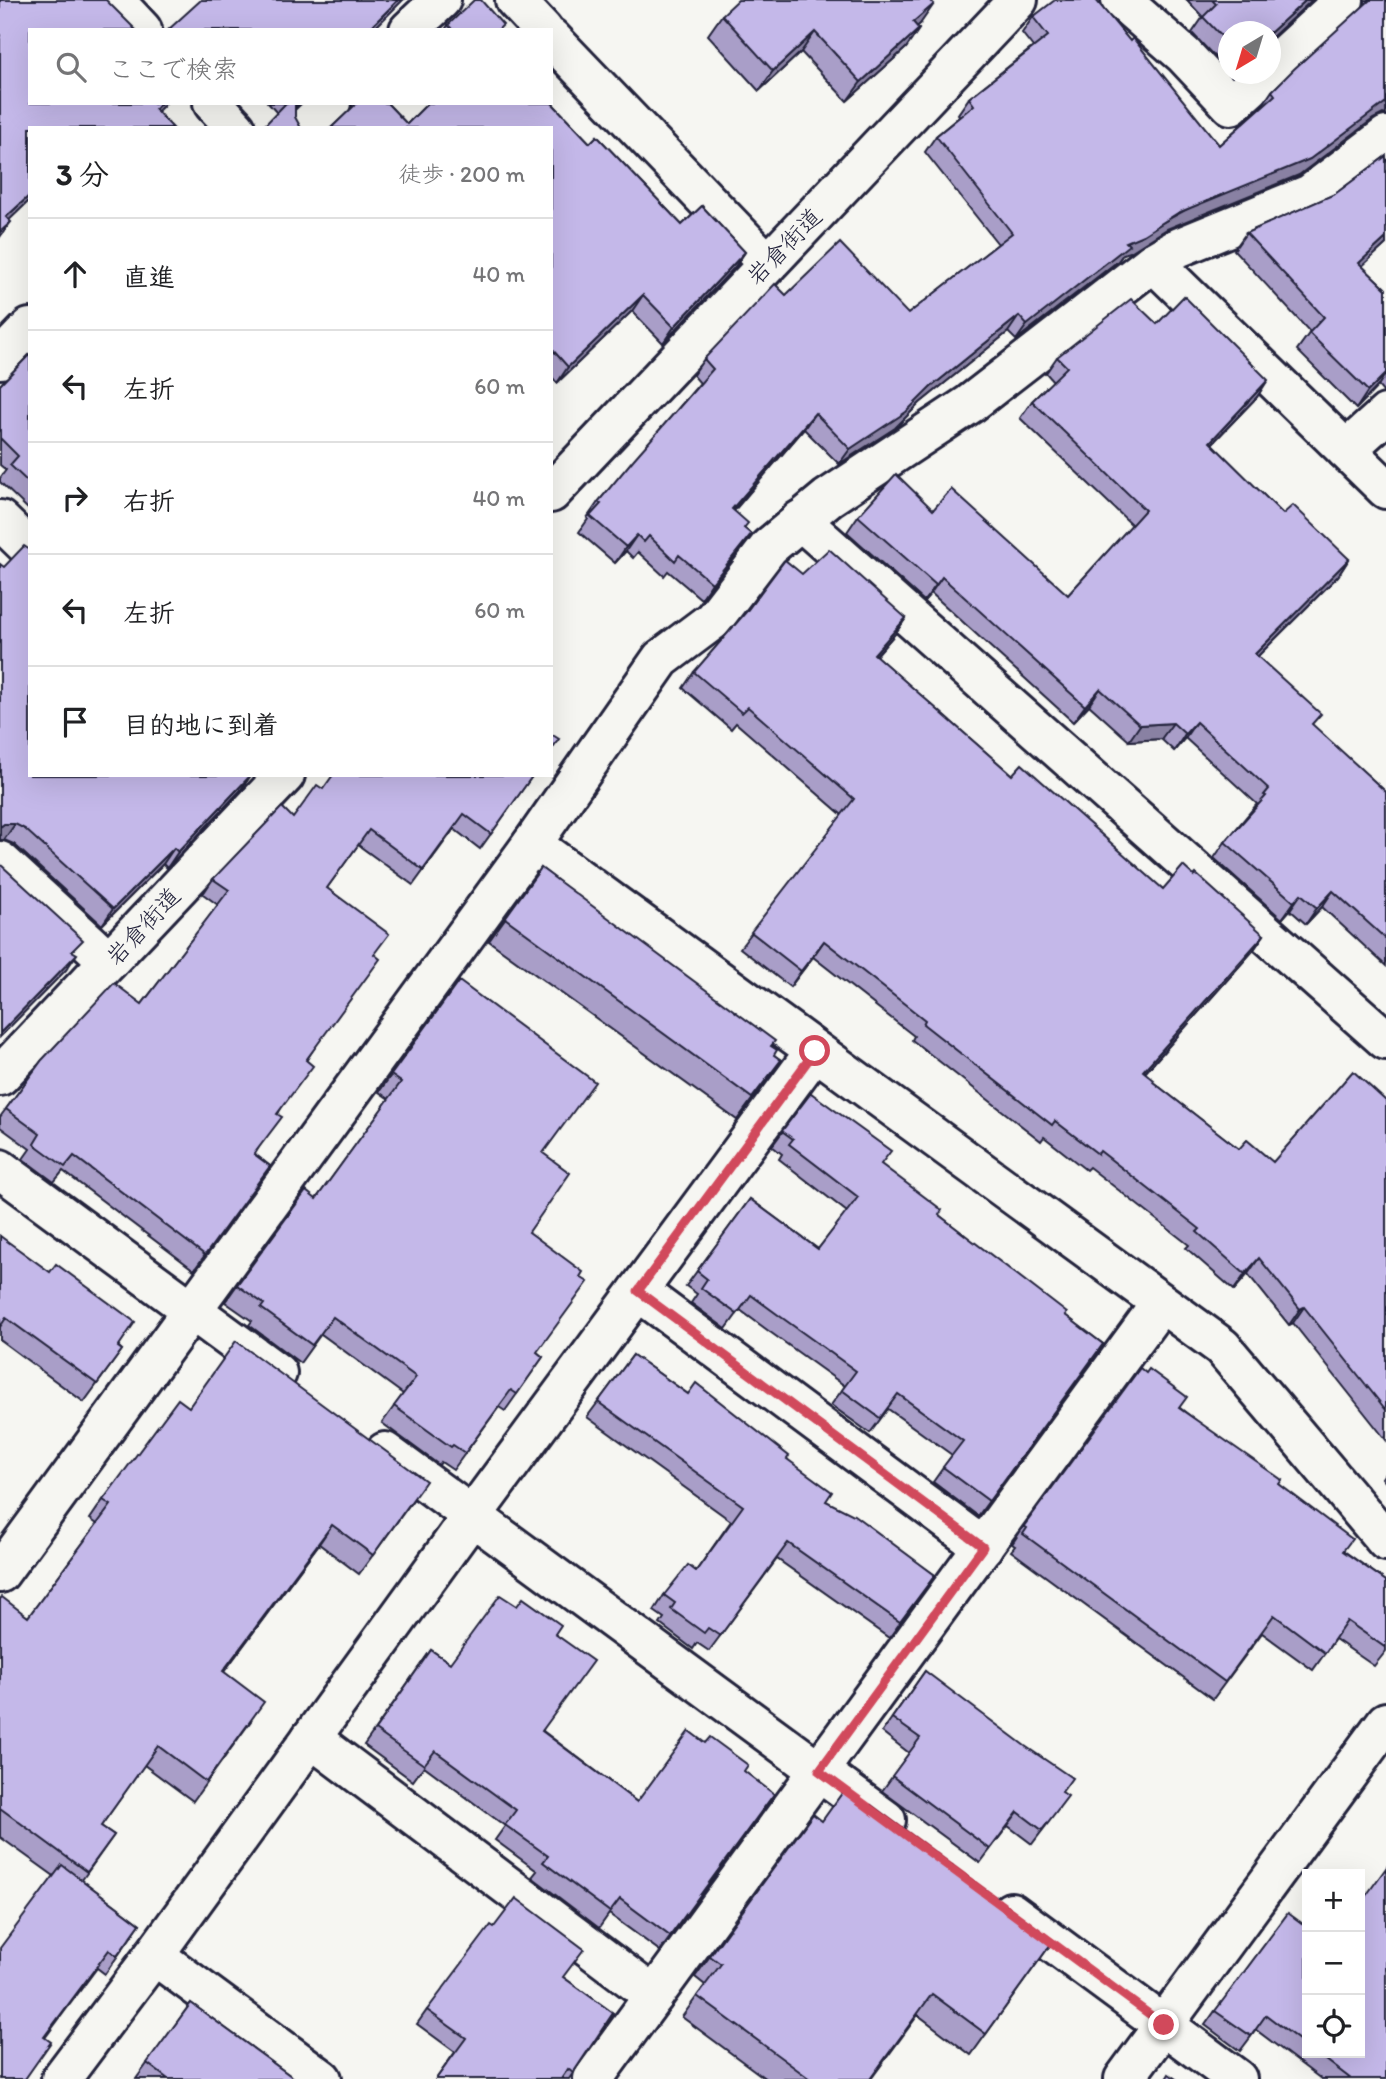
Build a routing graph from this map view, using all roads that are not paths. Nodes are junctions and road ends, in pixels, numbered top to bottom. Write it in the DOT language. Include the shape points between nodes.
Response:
graph roads {
  1 [pos="114,0"];
  2 [pos="441,0"];
  3 [pos="515,0"];
  4 [pos="1121,0"];
  5 [pos="1344,0"];
  6 [pos="1002,6"];
  7 [pos="140,28"];
  8 [pos="411,28"];
  9 [pos="541,28"];
  10 [pos="553,40"];
  11 [pos="1281,58"];
  12 [pos="1254,84"];
  13 [pos="329,105"];
  14 [pos="307,126"];
  15 [pos="1386,136"];
  16 [pos="1153,262"];
  17 [pos="767,263"];
  18 [pos="28,330"];
  19 [pos="0,359"];
  20 [pos="1386,414"];
  21 [pos="1346,450"];
  22 [pos="557,474"];
  23 [pos="1386,489"];
  24 [pos="0,520"];
  25 [pos="800,520"];
  26 [pos="28,547"];
  27 [pos="274,779"];
  28 [pos="532,844"];
  29 [pos="0,861"];
  30 [pos="109,961"];
  31 [pos="1386,1040"];
  32 [pos="815,1051"];
  33 [pos="0,1076"];
  34 [pos="0,1169"];
  35 [pos="638,1291"];
  36 [pos="1161,1303"];
  37 [pos="192,1310"];
  38 [pos="304,1392"];
  39 [pos="360,1434"];
  40 [pos="472,1516"];
  41 [pos="1386,1541"];
  42 [pos="983,1547"];
  43 [pos="0,1573"];
  44 [pos="1386,1722"];
  45 [pos="312,1738"];
  46 [pos="819,1771"];
  47 [pos="919,1844"];
  48 [pos="985,1894"];
  49 [pos="154,1955"];
  50 [pos="654,1996"];
  51 [pos="1164,2025"];
  52 [pos="61,2079"];
  53 [pos="323,2079"];
  54 [pos="593,2079"];
  55 [pos="1124,2079"];
  56 [pos="1237,2079"];
  1 -- 7 [label="street"];
  2 -- 8 [label="street"];
  3 -- 9 [label="street"];
  4 -- 12 [label="street" via="1184,55 1231,105"];
  5 -- 11 [label="street"];
  6 -- 17 [label="street, 岩倉街道"];
  10 -- 17 [label="street"];
  13 -- 14 [label="street"];
  15 -- 16 [label="street" via="1310,194"];
  16 -- 21 [label="street"];
  16 -- 25 [label="street" via="970,404"];
  17 -- 22 [label="street, 岩倉街道"];
  18 -- 19 [label="street"];
  20 -- 21 [label="street"];
  21 -- 23 [label="street"];
  24 -- 26 [label="street"];
  25 -- 28 [label="street" via="769,547 713,620 661,659"];
  25 -- 31 [label="street"];
  27 -- 30 [label="street, 岩倉街道"];
  28 -- 32 [label="street"];
  28 -- 37 [label="street"];
  29 -- 30 [label="street"];
  30 -- 33 [label="street, 岩倉街道"];
  32 -- 35 [label="street"];
  32 -- 36 [label="street"];
  34 -- 37 [label="street"];
  35 -- 40 [label="street"];
  35 -- 42 [label="street"];
  36 -- 41 [label="street" via="1222,1347"];
  36 -- 42 [label="street"];
  37 -- 38 [label="street"];
  37 -- 43 [label="street"];
  39 -- 40 [label="street"];
  40 -- 45 [label="street"];
  40 -- 46 [label="street"];
  42 -- 46 [label="street"];
  44 -- 51 [label="street"];
  45 -- 49 [label="street"];
  45 -- 50 [label="street"];
  46 -- 47 [label="street"];
  46 -- 50 [label="street"];
  48 -- 51 [label="street"];
  49 -- 52 [label="street"];
  49 -- 53 [label="street"];
  50 -- 54 [label="street"];
  51 -- 55 [label="street"];
  51 -- 56 [label="street"];
}
